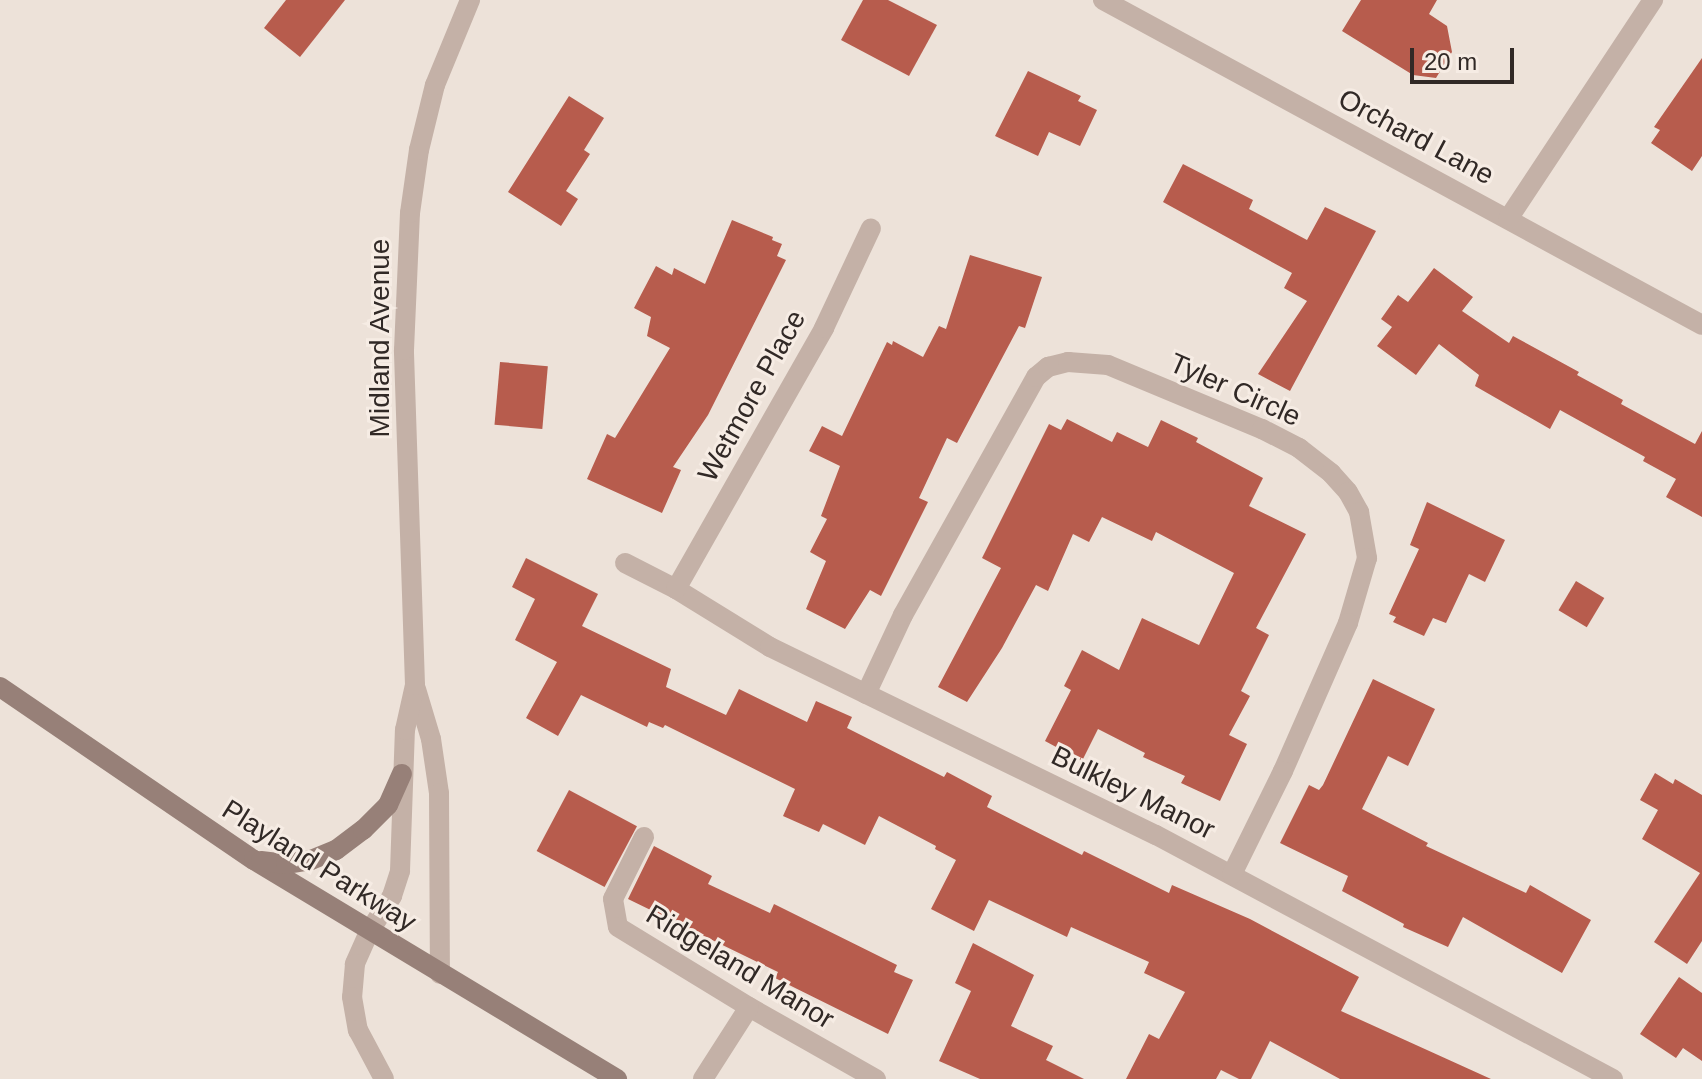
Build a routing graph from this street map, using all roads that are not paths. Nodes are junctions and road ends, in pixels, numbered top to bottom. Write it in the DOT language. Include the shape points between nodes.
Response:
graph roads {
  1 [pos="470,0"];
  2 [pos="1103,0"];
  3 [pos="1653,0"];
  4 [pos="1508,219"];
  5 [pos="871,228"];
  6 [pos="1702,325"];
  7 [pos="625,563"];
  8 [pos="676,589"];
  9 [pos="415,685"];
  10 [pos="0,687"];
  11 [pos="866,694"];
  12 [pos="402,774"];
  13 [pos="644,837"];
  14 [pos="254,860"];
  15 [pos="1232,874"];
  16 [pos="369,932"];
  17 [pos="440,974"];
  18 [pos="749,1007"];
  19 [pos="384,1079"];
  20 [pos="617,1079"];
  21 [pos="703,1079"];
  22 [pos="876,1079"];
  23 [pos="1613,1079"];
  1 -- 9 [label="street, Midland Avenue" via="435,85 410,213 404,350"];
  2 -- 4 [label="street, Orchard Lane"];
  3 -- 4 [label="street"];
  4 -- 6 [label="street, Orchard Lane"];
  5 -- 8 [label="street, Wetmore Place" via="824,328"];
  7 -- 8 [label="street, Bulkley Manor"];
  8 -- 11 [label="street, Bulkley Manor" via="770,647"];
  9 -- 12 [label="street, Midland Avenue"];
  9 -- 17 [label="street, Midland Avenue" via="439,793"];
  10 -- 14 [label="main road, Playland Parkway"];
  11 -- 15 [label="street, Bulkley Manor"];
  11 -- 15 [label="street, Tyler Circle" via="903,615 1036,377 1048,367 1068,362 1108,365 1262,429 1299,448 1348,492 1359,512 1367,558 1348,623"];
  12 -- 14 [label="main road" via="388,805 336,850 286,864"];
  12 -- 16 [label="street, Midland Avenue" via="400,871 392,896"];
  13 -- 18 [label="street, Ridgeland Manor" via="613,899 618,927"];
  14 -- 16 [label="main road, Playland Parkway"];
  15 -- 23 [label="street, Bulkley Manor"];
  16 -- 17 [label="main road, Playland Parkway"];
  16 -- 19 [label="street, Midland Avenue" via="355,964 352,997 358,1030"];
  17 -- 20 [label="main road, Playland Parkway"];
  18 -- 21 [label="street"];
  18 -- 22 [label="street, Ridgeland Manor"];
}
